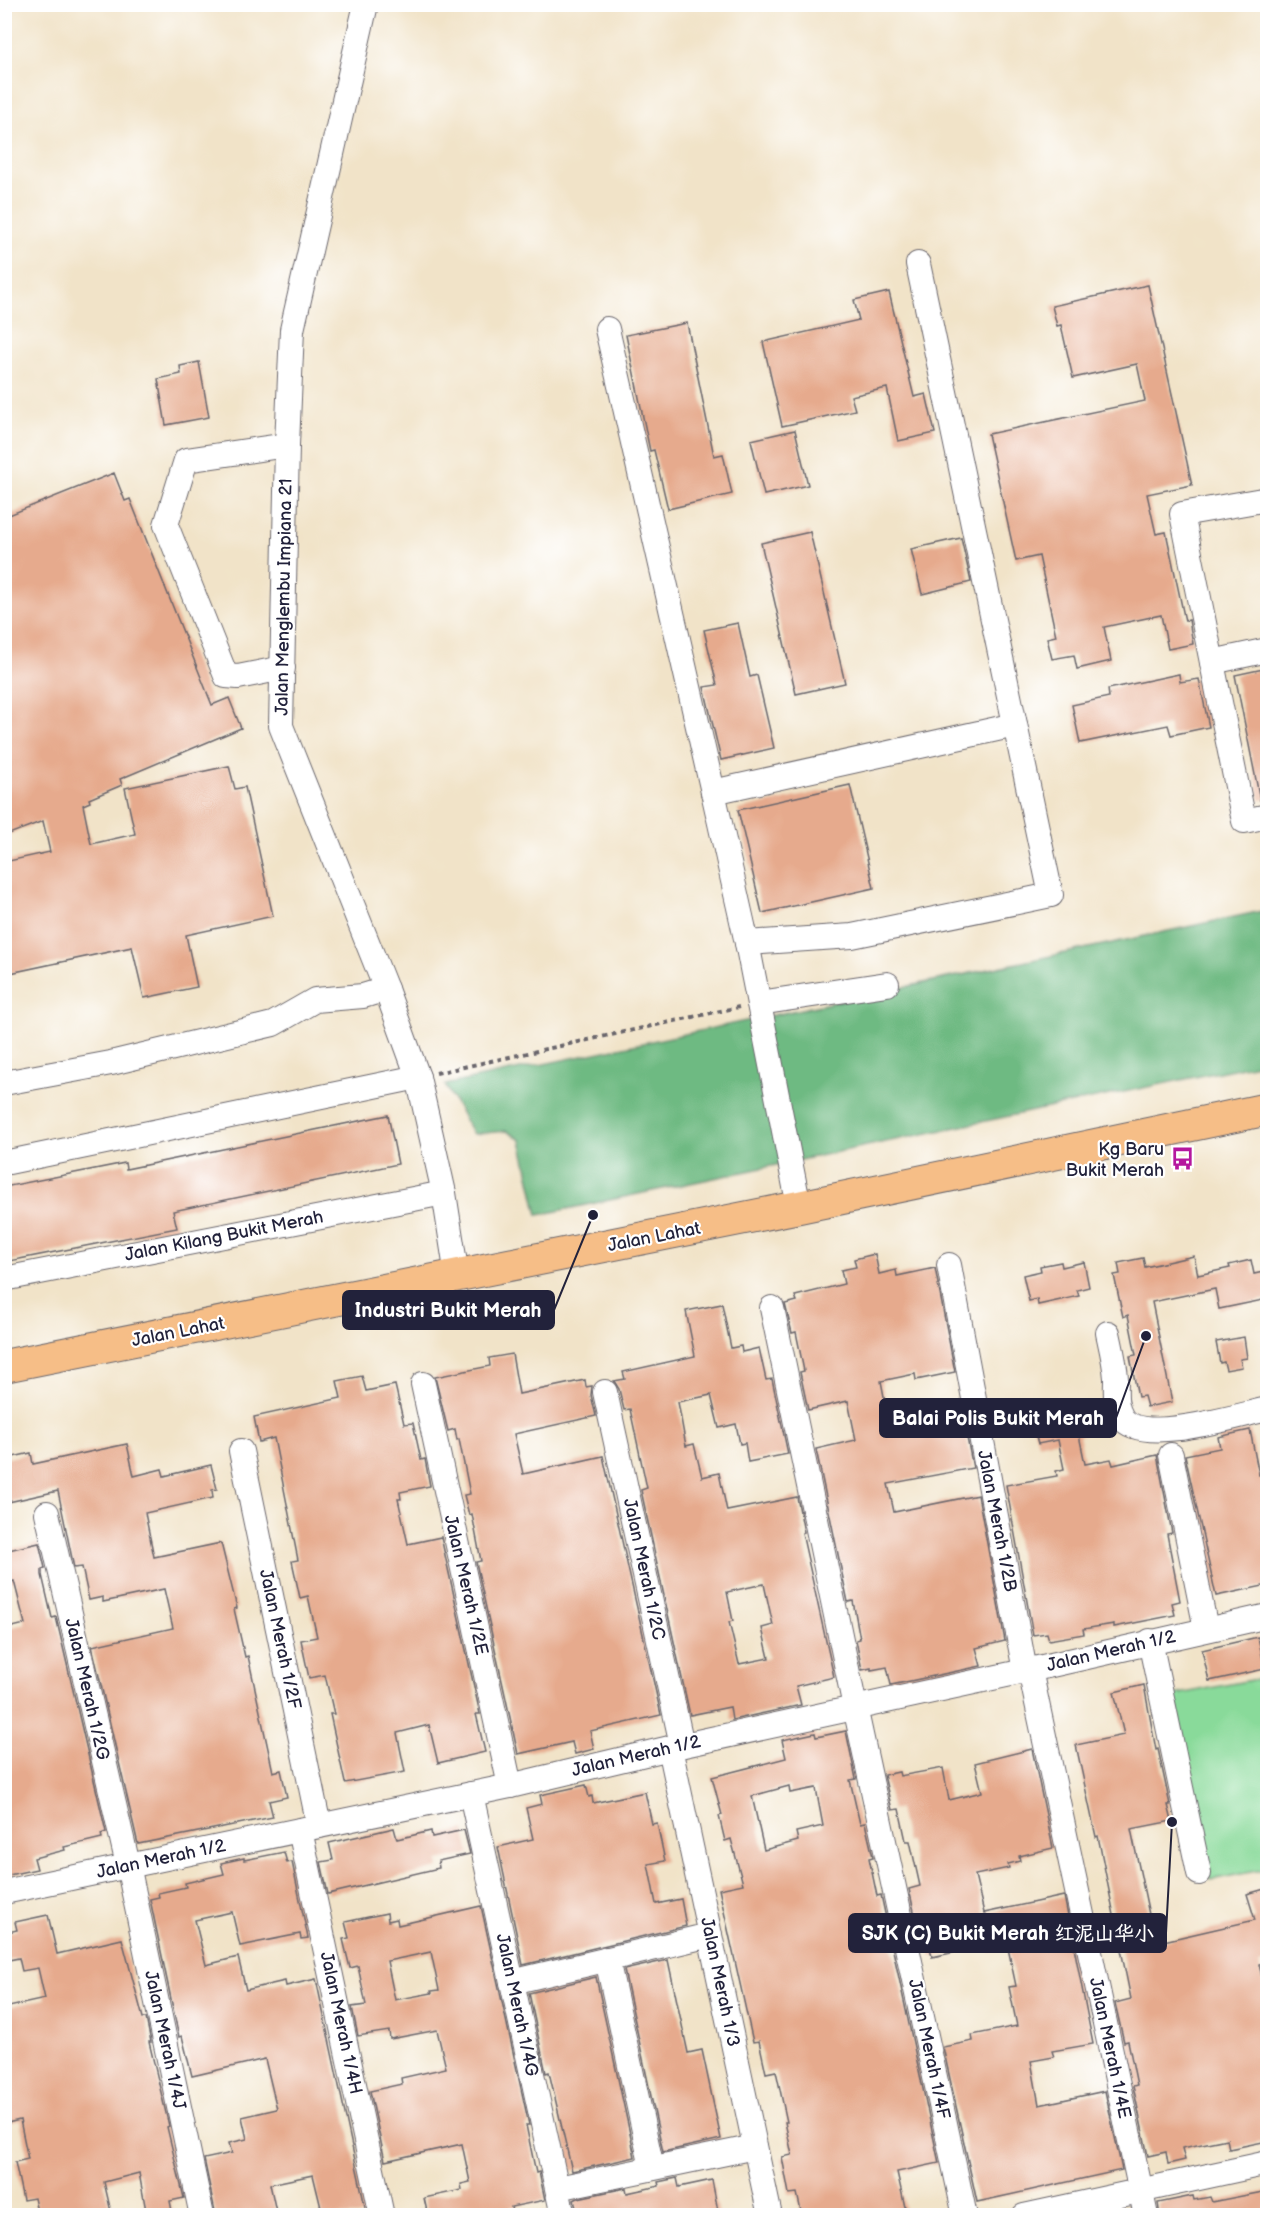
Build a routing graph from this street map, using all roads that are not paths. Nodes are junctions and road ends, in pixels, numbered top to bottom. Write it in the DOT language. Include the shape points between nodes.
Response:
graph roads {
  1 [pos="366,4"];
  2 [pos="918,264"];
  3 [pos="607,329"];
  4 [pos="287,445"];
  5 [pos="1268,499"];
  6 [pos="1268,650"];
  7 [pos="1212,662"];
  8 [pos="283,668"];
  9 [pos="1015,725"];
  10 [pos="713,792"];
  11 [pos="1268,816"];
  12 [pos="747,943"];
  13 [pos="887,984"];
  14 [pos="386,989"];
  15 [pos="759,1003"];
  16 [pos="418,1077"];
  17 [pos="4,1083"];
  18 [pos="1268,1109"];
  19 [pos="4,1163"];
  20 [pos="444,1193"];
  21 [pos="799,1207"];
  22 [pos="949,1265"];
  23 [pos="457,1276"];
  24 [pos="4,1279"];
  25 [pos="772,1308"];
  26 [pos="1108,1333"];
  27 [pos="4,1366"];
  28 [pos="423,1384"];
  29 [pos="605,1392"];
  30 [pos="1268,1409"];
  31 [pos="241,1451"];
  32 [pos="1172,1455"];
  33 [pos="47,1513"];
  34 [pos="1268,1616"];
  35 [pos="1206,1629"];
  36 [pos="1150,1641"];
  37 [pos="1028,1671"];
  38 [pos="855,1707"];
  39 [pos="676,1746"];
  40 [pos="510,1786"];
  41 [pos="471,1794"];
  42 [pos="309,1828"];
  43 [pos="128,1865"];
  44 [pos="1200,1873"];
  45 [pos="4,1892"];
  46 [pos="710,1935"];
  47 [pos="607,1959"];
  48 [pos="512,1982"];
  49 [pos="755,2147"];
  50 [pos="1268,2163"];
  51 [pos="652,2168"];
  52 [pos="558,2188"];
  53 [pos="1140,2191"];
  54 [pos="202,2216"];
  55 [pos="382,2216"];
  56 [pos="564,2216"];
  57 [pos="770,2216"];
  58 [pos="965,2216"];
  59 [pos="1024,2216"];
  60 [pos="1146,2216"];
  1 -- 4 [label="street, Jalan Menglembu Impiana 21" via="292,330"];
  2 -- 9 [label="street"];
  3 -- 10 [label="street"];
  4 -- 8 [label="street, Jalan Menglembu Impiana 21"];
  4 -- 8 [label="street" via="186,460 166,525 226,676"];
  5 -- 7 [label="street" via="1182,514"];
  6 -- 7 [label="street"];
  7 -- 11 [label="street" via="1244,821"];
  8 -- 14 [label="street, Jalan Menglembu Impiana 21" via="281,726"];
  9 -- 10 [label="street"];
  9 -- 12 [label="street" via="1051,895 852,936"];
  10 -- 12 [label="street"];
  12 -- 15 [label="street"];
  13 -- 15 [label="street"];
  14 -- 16 [label="street, Jalan Menglembu Impiana 21"];
  14 -- 17 [label="street" via="363,996 315,1000 273,1024 111,1064"];
  15 -- 21 [label="street"];
  16 -- 19 [label="street"];
  16 -- 20 [label="street, Jalan Menglembu Impiana 21"];
  18 -- 21 [label="main road, Jalan Lahat"];
  20 -- 23 [label="street, Jalan Menglembu Impiana 21"];
  20 -- 24 [label="street, Jalan Kilang Bukit Merah"];
  21 -- 23 [label="main road, Jalan Lahat"];
  22 -- 37 [label="street, Jalan Merah 1/2B"];
  23 -- 27 [label="main road, Jalan Lahat"];
  25 -- 38 [label="street"];
  26 -- 30 [label="street" via="1116,1378 1114,1397 1123,1418 1134,1427 1151,1431 1179,1428"];
  28 -- 40 [label="street, Jalan Merah 1/2E"];
  29 -- 39 [label="street, Jalan Merah 1/2C"];
  31 -- 42 [label="street, Jalan Merah 1/2F"];
  32 -- 35 [label="street"];
  33 -- 43 [label="street, Jalan Merah 1/2G"];
  34 -- 35 [label="street, Jalan Merah 1/2"];
  35 -- 36 [label="street, Jalan Merah 1/2"];
  36 -- 37 [label="street, Jalan Merah 1/2"];
  36 -- 44 [label="street"];
  37 -- 38 [label="street, Jalan Merah 1/2"];
  37 -- 53 [label="street, Jalan Merah 1/4E"];
  38 -- 39 [label="street, Jalan Merah 1/2"];
  38 -- 58 [label="street, Jalan Merah 1/4F"];
  39 -- 40 [label="street, Jalan Merah 1/2"];
  39 -- 46 [label="street, Jalan Merah 1/3"];
  40 -- 41 [label="street, Jalan Merah 1/2"];
  41 -- 42 [label="street, Jalan Merah 1/2"];
  41 -- 48 [label="street, Jalan Merah 1/4G"];
  42 -- 43 [label="street, Jalan Merah 1/2"];
  42 -- 55 [label="street, Jalan Merah 1/4H"];
  43 -- 45 [label="street, Jalan Merah 1/2"];
  43 -- 54 [label="street, Jalan Merah 1/4J"];
  46 -- 47 [label="street"];
  46 -- 49 [label="street, Jalan Merah 1/3"];
  47 -- 48 [label="street"];
  47 -- 51 [label="street"];
  48 -- 52 [label="street, Jalan Merah 1/4G"];
  49 -- 51 [label="street"];
  49 -- 57 [label="street, Jalan Merah 1/3"];
  50 -- 53 [label="street"];
  51 -- 52 [label="street"];
  52 -- 56 [label="street, Jalan Merah 1/4G"];
  53 -- 59 [label="street"];
  53 -- 60 [label="street, Jalan Merah 1/4E"];
}
